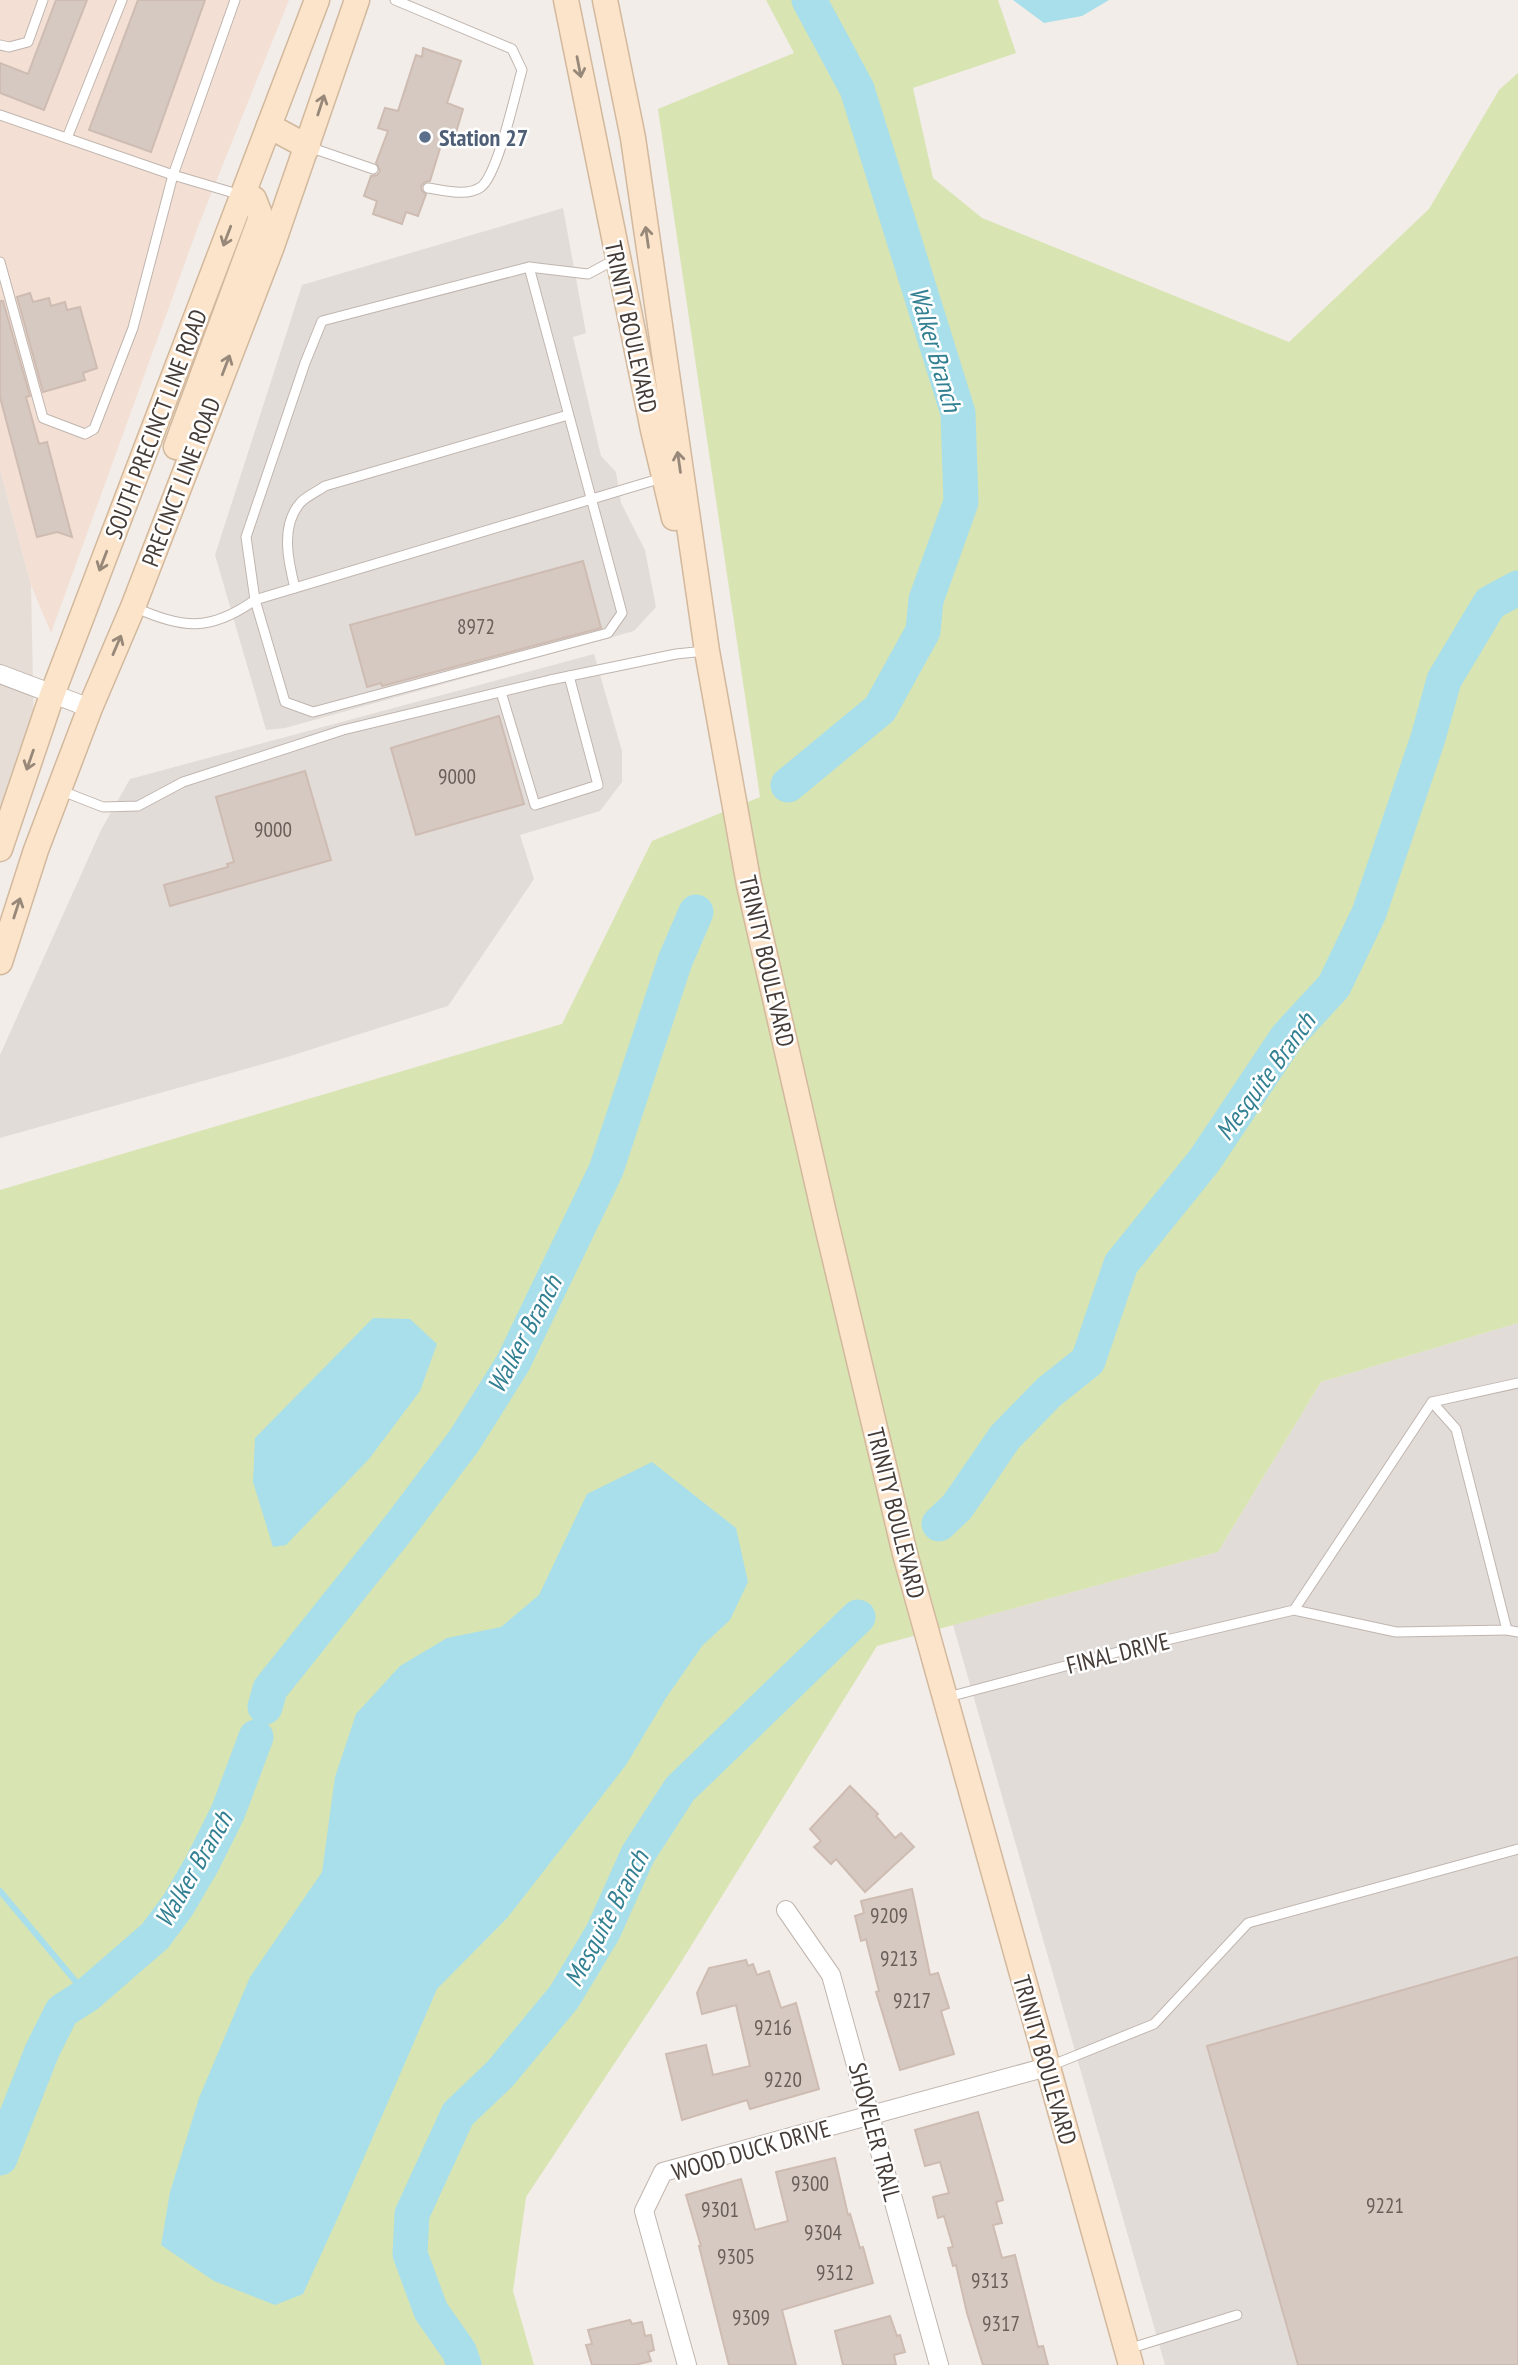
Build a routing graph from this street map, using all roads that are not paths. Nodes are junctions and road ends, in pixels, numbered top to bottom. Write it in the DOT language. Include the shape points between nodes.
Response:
graph roads {
  1 [pos="43,0"];
  2 [pos="122,0"];
  3 [pos="235,0"];
  4 [pos="317,0"];
  5 [pos="357,0"];
  6 [pos="395,0"];
  7 [pos="566,0"];
  8 [pos="605,0"];
  9 [pos="0,45"];
  10 [pos="0,115"];
  11 [pos="269,126"];
  12 [pos="67,138"];
  13 [pos="307,147"];
  14 [pos="373,169"];
  15 [pos="173,175"];
  16 [pos="428,188"];
  17 [pos="243,195"];
  18 [pos="617,258"];
  19 [pos="0,262"];
  20 [pos="529,267"];
  21 [pos="568,415"];
  22 [pos="663,477"];
  23 [pos="179,486"];
  24 [pos="590,499"];
  25 [pos="295,588"];
  26 [pos="255,600"];
  27 [pos="133,607"];
  28 [pos="707,651"];
  29 [pos="0,674"];
  30 [pos="569,676"];
  31 [pos="501,692"];
  32 [pos="52,695"];
  33 [pos="90,708"];
  34 [pos="59,790"];
  35 [pos="0,849"];
  36 [pos="0,962"];
  37 [pos="1518,1383"];
  38 [pos="1432,1402"];
  39 [pos="1294,1610"];
  40 [pos="1507,1630"];
  41 [pos="1518,1632"];
  42 [pos="944,1698"];
  43 [pos="1518,1849"];
  44 [pos="786,1910"];
  45 [pos="1047,2067"];
  46 [pos="870,2116"];
  47 [pos="1237,2315"];
  48 [pos="1128,2357"];
  49 [pos="687,2365"];
  50 [pos="939,2365"];
  1 -- 9 [label="lane" via="28,43"];
  2 -- 12 [label="lane"];
  3 -- 15 [label="lane"];
  4 -- 11 [label="main road, SOUTH PRECINCT LINE ROAD"];
  13 -- 5 [label="main road, PRECINCT LINE ROAD, one-way"];
  6 -- 16 [label="lane" via="512,49 522,70 494,166 481,187 467,192"];
  7 -- 18 [label="main road, TRINITY BOULEVARD, one-way"];
  28 -- 8 [label="main road, TRINITY BOULEVARD, one-way" via="633,138"];
  10 -- 12 [label="lane"];
  11 -- 13 [label="main road"];
  11 -- 17 [label="main road, SOUTH PRECINCT LINE ROAD"];
  12 -- 15 [label="lane"];
  13 -- 14 [label="lane"];
  23 -- 13 [label="main road, PRECINCT LINE ROAD, one-way"];
  15 -- 17 [label="lane"];
  15 -- 19 [label="lane" via="133,328 94,429 85,434 43,418"];
  17 -- 23 [label="main road" via="254,199 261,217 176,448"];
  17 -- 32 [label="main road, SOUTH PRECINCT LINE ROAD, one-way"];
  18 -- 20 [label="lane" via="588,274"];
  18 -- 22 [label="main road, TRINITY BOULEVARD"];
  20 -- 21 [label="lane"];
  20 -- 26 [label="lane" via="322,321 246,537"];
  21 -- 24 [label="lane"];
  21 -- 25 [label="lane" via="325,486 301,502 289,526 286,557"];
  22 -- 24 [label="lane"];
  22 -- 28 [label="main road, TRINITY BOULEVARD"];
  23 -- 27 [label="main road, PRECINCT LINE ROAD"];
  24 -- 25 [label="lane"];
  24 -- 26 [label="lane" via="622,613 608,633 313,712 285,702"];
  25 -- 26 [label="lane"];
  26 -- 27 [label="lane" via="238,612 196,626 160,619"];
  33 -- 27 [label="main road, PRECINCT LINE ROAD, one-way"];
  28 -- 30 [label="lane"];
  28 -- 42 [label="main road, TRINITY BOULEVARD" via="749,885 898,1527"];
  29 -- 32 [label="street"];
  30 -- 31 [label="lane"];
  30 -- 31 [label="lane" via="598,785 535,805"];
  31 -- 34 [label="lane" via="331,734 183,782 138,806 103,807"];
  32 -- 33 [label="street"];
  32 -- 35 [label="main road, SOUTH PRECINCT LINE ROAD, one-way"];
  33 -- 34 [label="main road, PRECINCT LINE ROAD"];
  36 -- 34 [label="main road, PRECINCT LINE ROAD, one-way"];
  37 -- 38 [label="lane"];
  38 -- 39 [label="lane"];
  38 -- 40 [label="lane" via="1456,1429"];
  39 -- 40 [label="lane" via="1396,1632"];
  39 -- 42 [label="lane, FINAL DRIVE"];
  40 -- 41 [label="lane"];
  42 -- 45 [label="main road, TRINITY BOULEVARD"];
  43 -- 45 [label="lane" via="1248,1923 1154,2024"];
  44 -- 46 [label="street, SHOVELER TRAIL" via="831,1975"];
  45 -- 46 [label="street, WOOD DUCK DRIVE"];
  45 -- 48 [label="main road, TRINITY BOULEVARD"];
  46 -- 49 [label="street, WOOD DUCK DRIVE" via="663,2172 644,2211"];
  46 -- 50 [label="street, SHOVELER TRAIL"];
  47 -- 48 [label="lane"];
}
